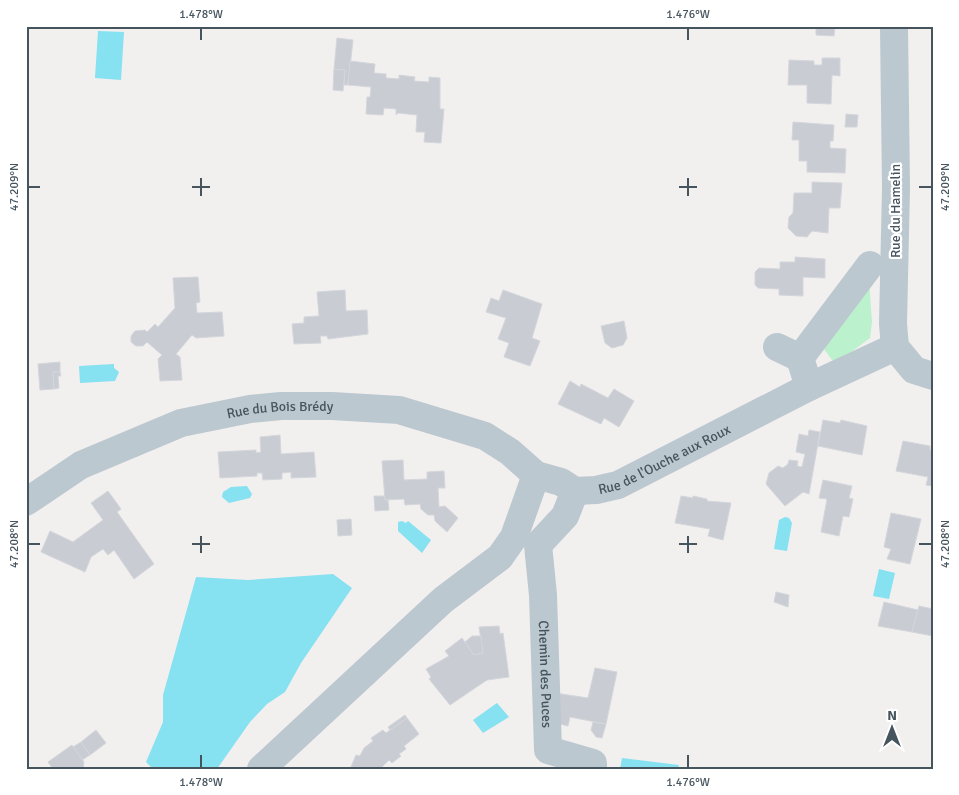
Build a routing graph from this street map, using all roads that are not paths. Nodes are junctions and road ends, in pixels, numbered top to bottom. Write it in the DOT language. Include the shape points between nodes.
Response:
graph roads {
  1 [pos="894,26"];
  2 [pos="870,266"];
  3 [pos="895,347"];
  4 [pos="933,376"];
  5 [pos="809,387"];
  6 [pos="536,475"];
  7 [pos="575,491"];
  8 [pos="26,502"];
  9 [pos="261,769"];
  10 [pos="593,769"];
  1 -- 3 [label="street, Rue du Hamelin" via="896,188 892,324"];
  2 -- 5 [label="street" via="788,352"];
  3 -- 4 [label="street" via="914,370"];
  3 -- 5 [label="street, Rue de l'Ouche aux Roux"];
  5 -- 7 [label="street, Rue de l'Ouche aux Roux" via="618,485"];
  6 -- 7 [label="street, Rue du Bois Brédy" via="561,482"];
  6 -- 8 [label="street, Rue du Bois Brédy" via="485,436 399,410 281,406 181,423 81,465"];
  6 -- 9 [label="street" via="514,537 500,557 443,600"];
  7 -- 10 [label="street, Chemin des Puces" via="565,516 538,545 543,596 548,750 593,763"];
}
